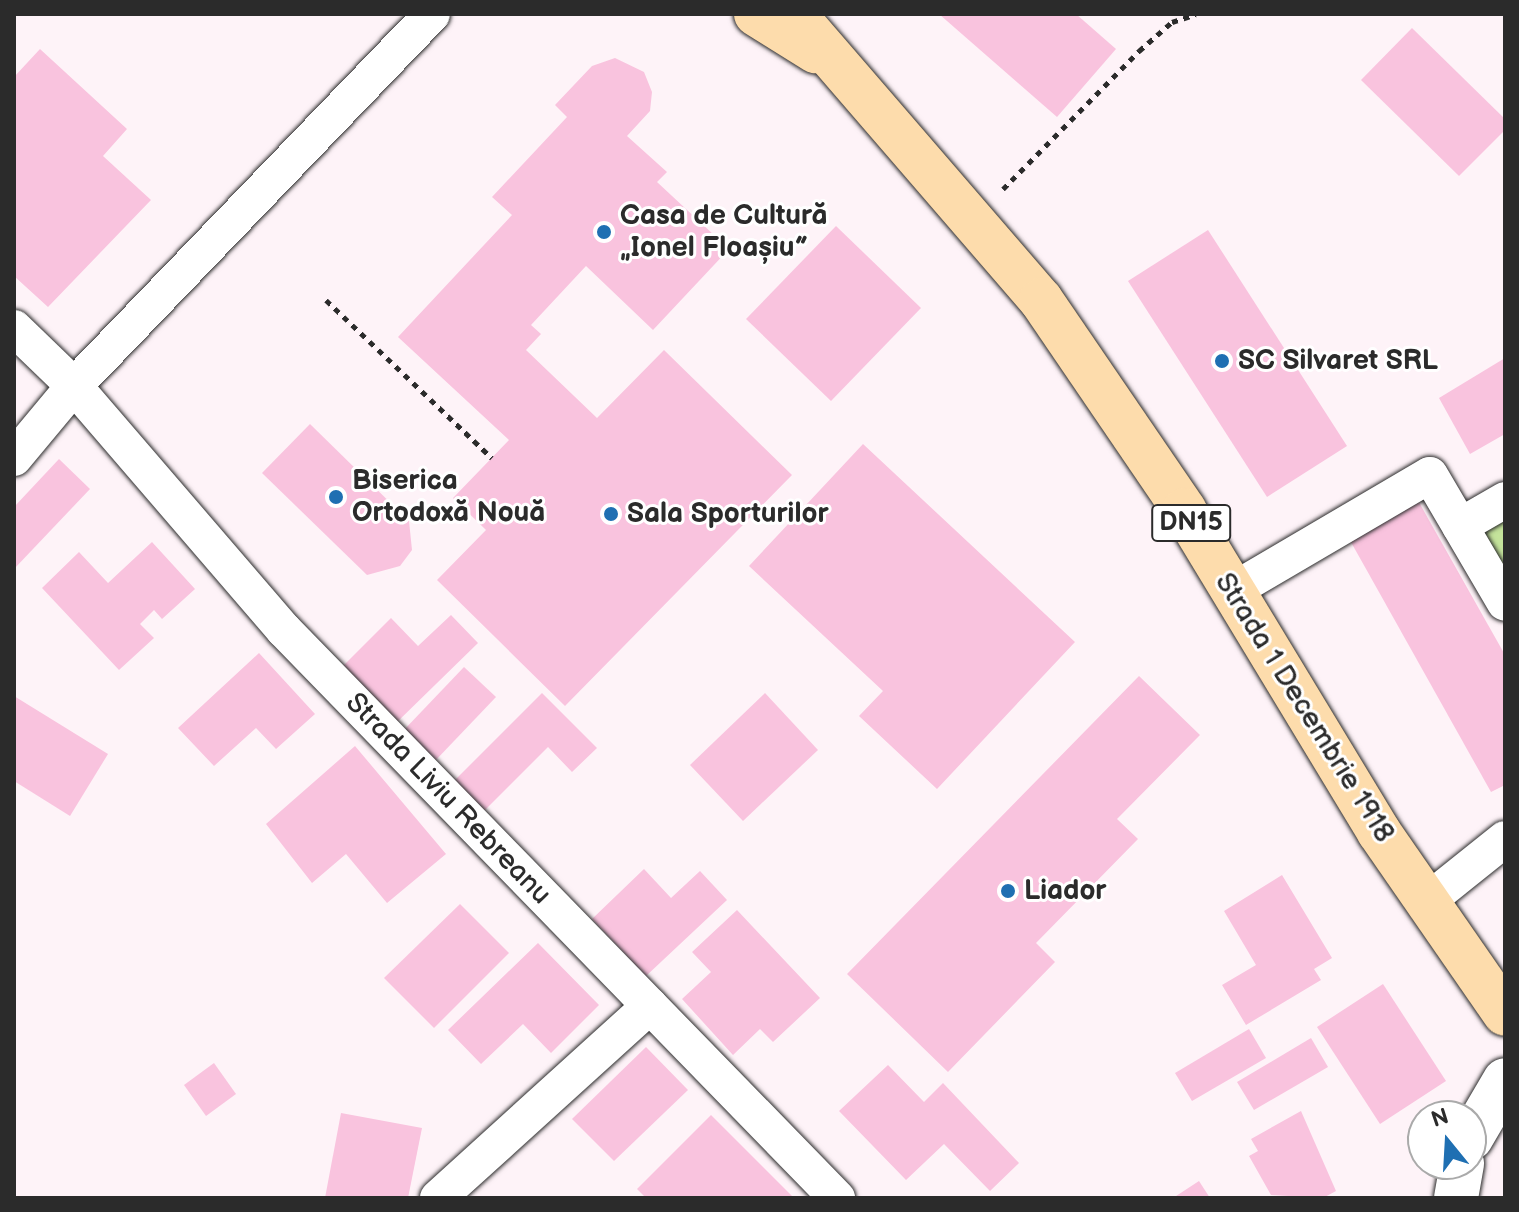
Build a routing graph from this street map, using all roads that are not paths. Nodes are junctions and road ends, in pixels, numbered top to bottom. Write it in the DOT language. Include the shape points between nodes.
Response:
graph roads {
  1 [pos="432,14"];
  2 [pos="756,14"];
  3 [pos="794,14"];
  4 [pos="836,62"];
  5 [pos="14,328"];
  6 [pos="74,386"];
  7 [pos="14,458"];
  8 [pos="1505,500"];
  9 [pos="1460,526"];
  10 [pos="1232,591"];
  11 [pos="1505,603"];
  12 [pos="1505,839"];
  13 [pos="1425,903"];
  14 [pos="650,1006"];
  15 [pos="1505,1014"];
  16 [pos="1505,1080"];
  17 [pos="1487,1111"];
  18 [pos="438,1198"];
  19 [pos="837,1198"];
  1 -- 6 [label="street"];
  2 -- 4 [label="main road, Strada 1 Decembrie 1918 / DN15"];
  3 -- 4 [label="main road, Strada 1 Decembrie 1918 / DN15"];
  4 -- 10 [label="main road, Strada 1 Decembrie 1918 / DN15" via="1041,300"];
  5 -- 6 [label="street, Strada Liviu Rebreanu"];
  6 -- 7 [label="street"];
  6 -- 14 [label="street, Strada Liviu Rebreanu" via="284,630"];
  8 -- 9 [label="street"];
  9 -- 10 [label="street" via="1430,475"];
  9 -- 11 [label="street"];
  10 -- 13 [label="main road, Strada 1 Decembrie 1918 / DN15"];
  12 -- 13 [label="street"];
  13 -- 15 [label="main road, Strada 1 Decembrie 1918 / DN15"];
  14 -- 18 [label="street"];
  14 -- 19 [label="street, Strada Liviu Rebreanu"];
  16 -- 17 [label="street"];
}
